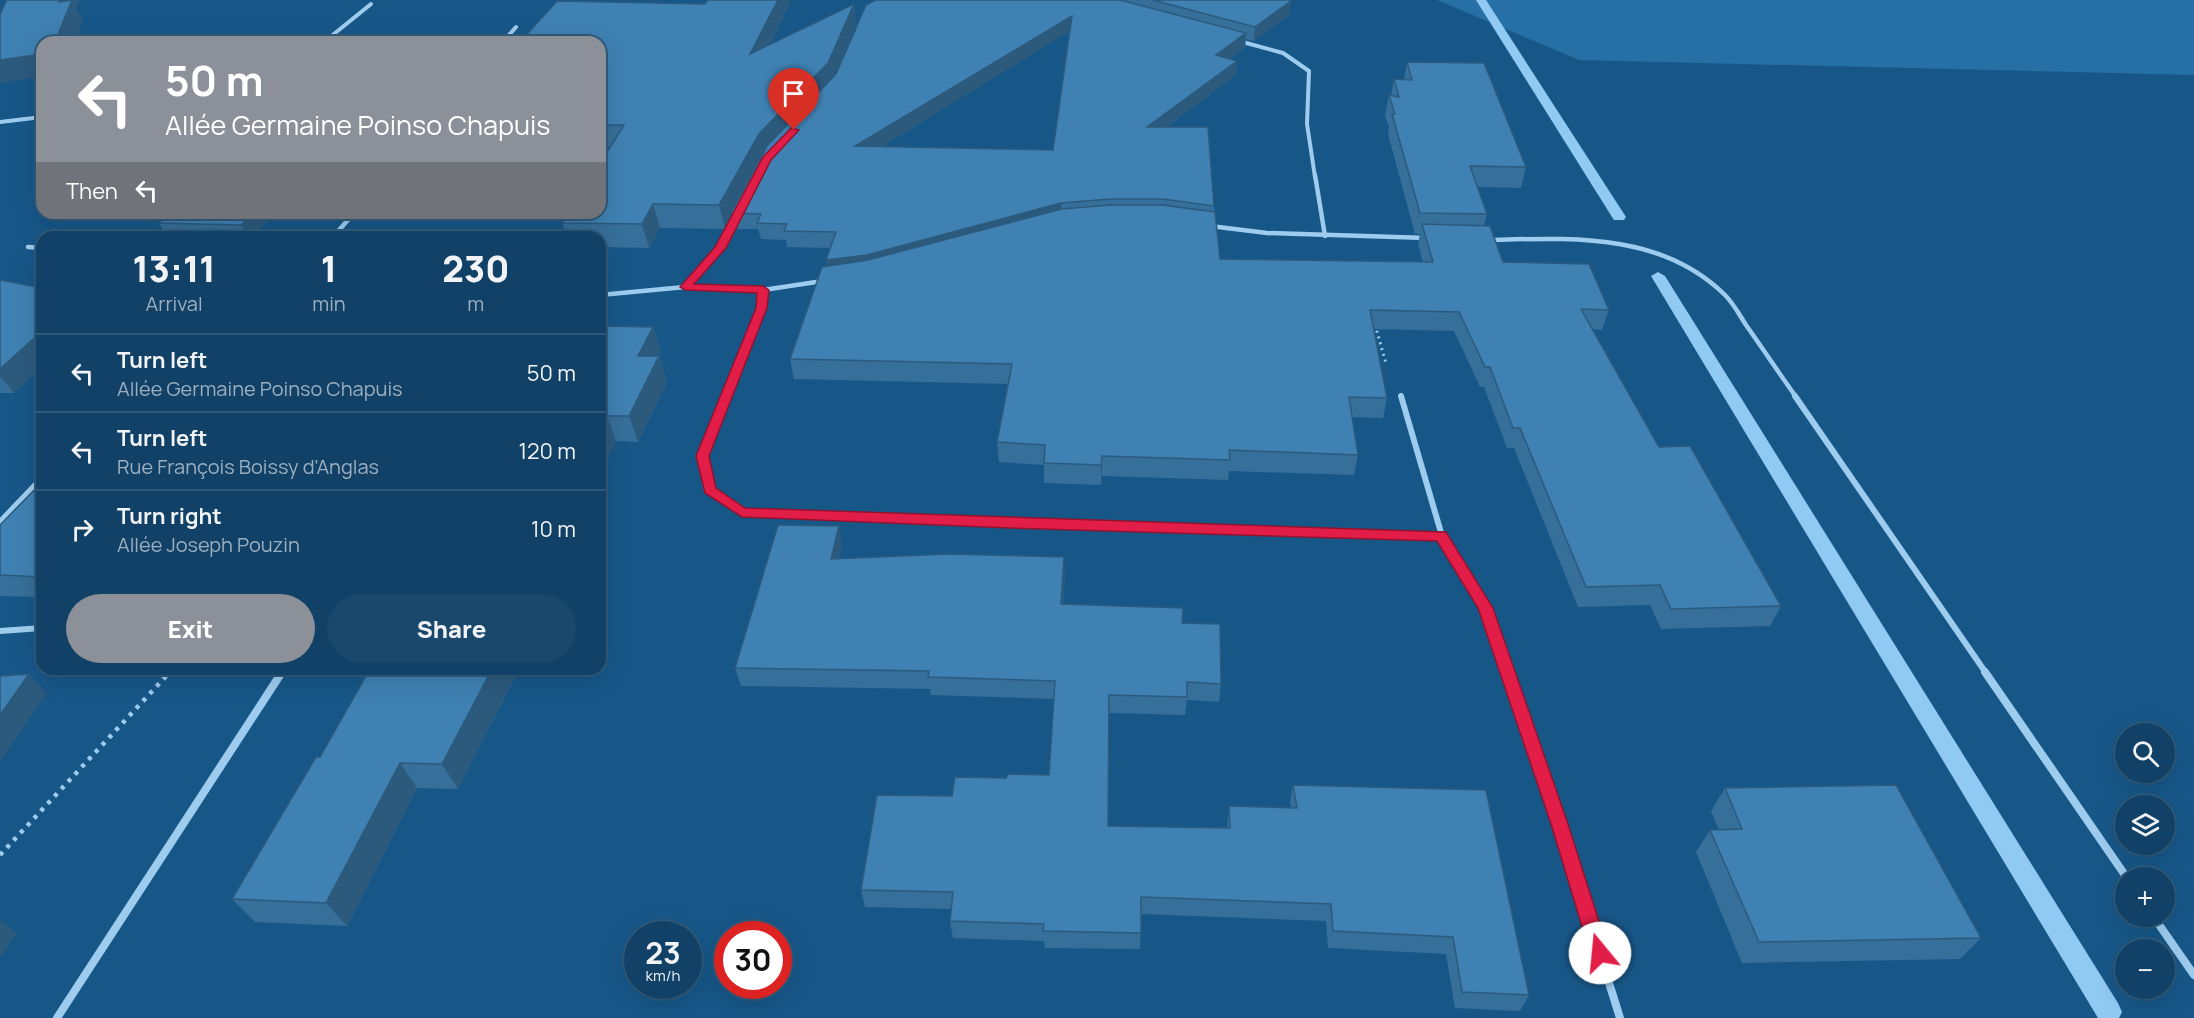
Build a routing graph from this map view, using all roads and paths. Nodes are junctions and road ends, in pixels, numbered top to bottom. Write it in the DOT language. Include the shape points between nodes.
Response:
graph roads {
  1 [pos="371,4"];
  2 [pos="516,27"];
  3 [pos="331,36"];
  4 [pos="508,36"];
  5 [pos="1228,38"];
  6 [pos="36,118"];
  7 [pos="0,122"];
  8 [pos="741,209"];
  9 [pos="349,219"];
  10 [pos="1208,226"];
  11 [pos="338,231"];
  12 [pos="1325,236"];
  13 [pos="1431,239"];
  14 [pos="1476,240"];
  15 [pos="28,248"];
  16 [pos="36,248"];
  17 [pos="834,280"];
  18 [pos="685,287"];
  19 [pos="763,290"];
  20 [pos="606,294"];
  21 [pos="1374,323"];
  22 [pos="1401,395"];
  23 [pos="36,484"];
  24 [pos="0,522"];
  25 [pos="1442,536"];
  26 [pos="36,628"];
  27 [pos="0,631"];
  28 [pos="166,675"];
  29 [pos="280,675"];
  30 [pos="0,855"];
  31 [pos="2119,867"];
  32 [pos="2161,927"];
  33 [pos="2194,975"];
  34 [pos="57,1018"];
  35 [pos="1620,1018"];
  1 -- 3 [label="street"];
  2 -- 4 [label="street"];
  5 -- 12 [label="street" via="1283,53 1309,71 1306,124"];
  6 -- 7 [label="street"];
  8 -- 18 [label="street" via="720,248"];
  9 -- 11 [label="street"];
  10 -- 12 [label="street"];
  12 -- 13 [label="street"];
  14 -- 31 [label="street" via="1603,239 1642,247 1684,263 1726,296"];
  15 -- 16 [label="street"];
  17 -- 19 [label="street"];
  18 -- 19 [label="street"];
  18 -- 20 [label="street"];
  19 -- 25 [label="street" via="761,308 703,456 710,490 742,513"];
  21 -- 22 [label="path" via="1390,375"];
  22 -- 25 [label="street"];
  23 -- 24 [label="street"];
  25 -- 35 [label="street" via="1485,608"];
  26 -- 27 [label="street"];
  28 -- 30 [label="path"];
  29 -- 34 [label="street"];
  32 -- 33 [label="street"];
}
